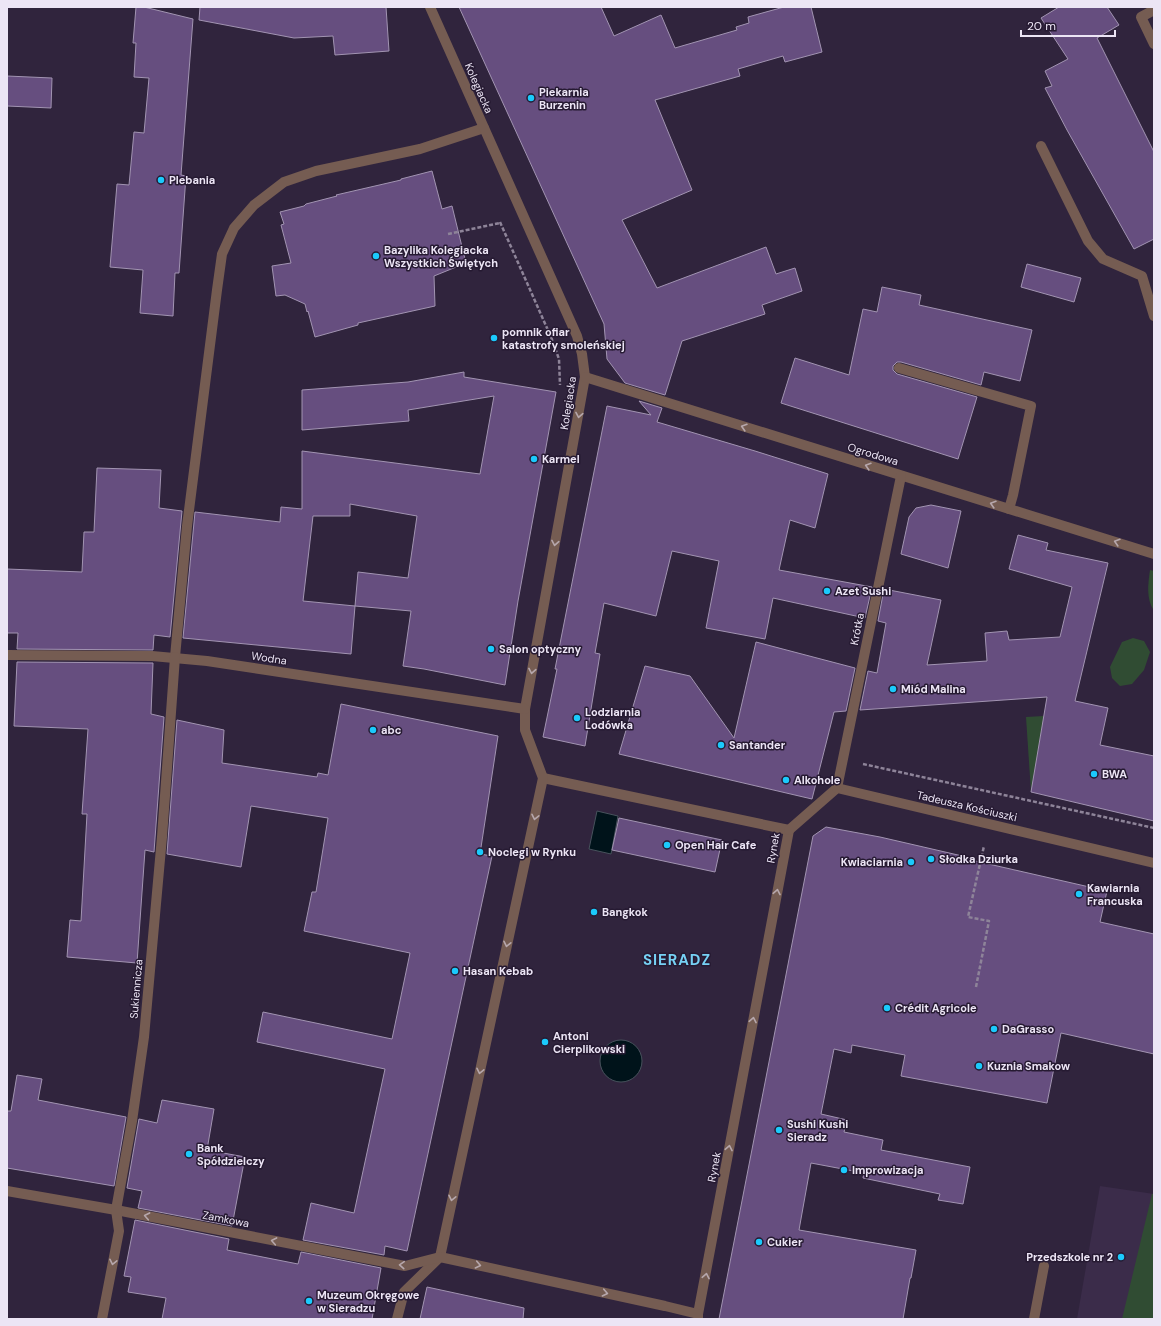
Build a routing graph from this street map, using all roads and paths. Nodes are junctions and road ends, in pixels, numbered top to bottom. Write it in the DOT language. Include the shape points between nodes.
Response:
graph roads {
  1 [pos="430,7"];
  2 [pos="1154,10"];
  3 [pos="1154,44"];
  4 [pos="484,128"];
  5 [pos="1042,146"];
  6 [pos="497,215"];
  7 [pos="500,223"];
  8 [pos="448,234"];
  9 [pos="1154,316"];
  10 [pos="899,368"];
  11 [pos="585,377"];
  12 [pos="560,392"];
  13 [pos="901,476"];
  14 [pos="1009,509"];
  15 [pos="1154,554"];
  16 [pos="7,655"];
  17 [pos="175,657"];
  18 [pos="525,709"];
  19 [pos="843,759"];
  20 [pos="543,778"];
  21 [pos="837,788"];
  22 [pos="989,824"];
  23 [pos="1154,828"];
  24 [pos="789,830"];
  25 [pos="1154,863"];
  26 [pos="976,987"];
  27 [pos="7,1191"];
  28 [pos="116,1210"];
  29 [pos="440,1257"];
  30 [pos="1044,1266"];
  31 [pos="698,1316"];
  32 [pos="102,1319"];
  33 [pos="397,1319"];
  34 [pos="1034,1319"];
  1 -- 4 [label="street, Kolegiacka"];
  2 -- 3 [label="street" via="1141,17"];
  4 -- 11 [label="street, Kolegiacka" via="577,336"];
  4 -- 17 [label="street, Sukiennicza" via="420,149 316,171 284,182 254,205 234,228 222,254 217,290 187,526"];
  5 -- 9 [label="street" via="1088,241 1102,258 1142,276"];
  6 -- 7 [label="path"];
  7 -- 8 [label="path"];
  7 -- 12 [label="path" via="559,359"];
  10 -- 14 [label="street" via="1031,406"];
  13 -- 11 [label="street, Ogrodowa, one-way"];
  11 -- 18 [label="street, Kolegiacka, one-way"];
  14 -- 13 [label="street, Ogrodowa, one-way"];
  13 -- 19 [label="street, Krótka"];
  15 -- 14 [label="street, Ogrodowa, one-way"];
  16 -- 17 [label="street, Wodna"];
  17 -- 18 [label="street, Wodna"];
  17 -- 28 [label="street, Sukiennicza" via="144,1037"];
  18 -- 20 [label="street, Kolegiacka" via="525,730"];
  19 -- 21 [label="street, Krótka"];
  19 -- 23 [label="path"];
  20 -- 24 [label="street, Rynek"];
  20 -- 29 [label="street, one-way"];
  21 -- 22 [label="street, Tadeusza Kościuszki"];
  21 -- 24 [label="street"];
  22 -- 25 [label="street, Tadeusza Kościuszki"];
  22 -- 26 [label="path" via="968,917 989,921"];
  31 -- 24 [label="street, Rynek, one-way"];
  27 -- 28 [label="street, Zamkowa"];
  29 -- 28 [label="street, Zamkowa, one-way" via="405,1266"];
  28 -- 32 [label="street, Sukiennicza, one-way" via="119,1231"];
  29 -- 31 [label="street, Rynek, one-way"];
  29 -- 33 [label="street" via="404,1292"];
  30 -- 34 [label="street"];
}
